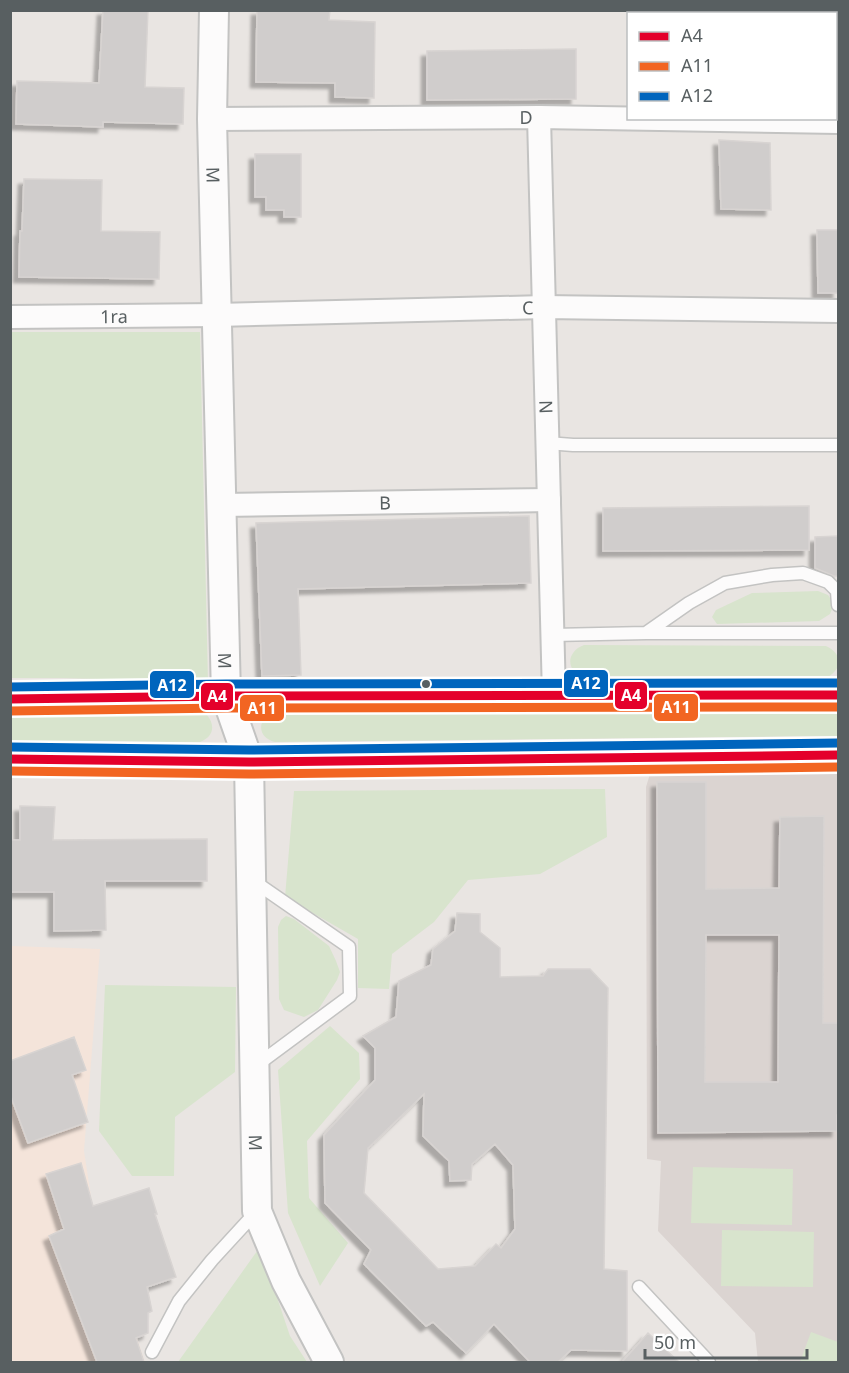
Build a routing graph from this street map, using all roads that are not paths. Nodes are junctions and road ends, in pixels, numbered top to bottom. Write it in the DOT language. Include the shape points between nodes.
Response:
graph roads {
  1 [pos="214,10"];
  2 [pos="539,117"];
  3 [pos="627,118"];
  4 [pos="212,119"];
  5 [pos="718,120"];
  6 [pos="838,122"];
  7 [pos="544,308"];
  8 [pos="838,311"];
  9 [pos="217,315"];
  10 [pos="10,317"];
  11 [pos="548,443"];
  12 [pos="838,445"];
  13 [pos="549,500"];
  14 [pos="221,505"];
  15 [pos="838,605"];
  16 [pos="646,633"];
  17 [pos="838,633"];
  18 [pos="553,635"];
  19 [pos="838,695"];
  20 [pos="226,696"];
  21 [pos="554,696"];
  22 [pos="10,699"];
  23 [pos="838,755"];
  24 [pos="10,759"];
  25 [pos="249,762"];
  26 [pos="251,880"];
  27 [pos="254,1067"];
  28 [pos="257,1211"];
  29 [pos="639,1287"];
  30 [pos="152,1352"];
  31 [pos="329,1362"];
  32 [pos="709,1362"];
  1 -- 4 [label="street, M"];
  2 -- 3 [label="street, D"];
  2 -- 4 [label="street, D"];
  2 -- 7 [label="street, N"];
  4 -- 9 [label="street, M"];
  5 -- 6 [label="street, D"];
  7 -- 8 [label="street, C"];
  7 -- 9 [label="street, C"];
  7 -- 11 [label="street, N"];
  9 -- 10 [label="street, 1ra"];
  9 -- 14 [label="street, M"];
  11 -- 12 [label="lane"];
  11 -- 13 [label="street, N"];
  13 -- 14 [label="street, B"];
  13 -- 18 [label="street, N"];
  14 -- 20 [label="street, M"];
  15 -- 16 [label="lane" via="837,591 828,582 803,573 772,575 725,583"];
  16 -- 17 [label="lane"];
  16 -- 18 [label="lane"];
  18 -- 21 [label="street, N"];
  19 -- 21 [label="main road"];
  20 -- 21 [label="main road"];
  20 -- 22 [label="main road"];
  20 -- 25 [label="street, M"];
  23 -- 25 [label="main road"];
  24 -- 25 [label="main road"];
  25 -- 26 [label="street, M"];
  26 -- 27 [label="street, M"];
  26 -- 27 [label="lane" via="349,947 350,996"];
  27 -- 28 [label="street, M"];
  28 -- 30 [label="lane" via="179,1301"];
  28 -- 31 [label="street, M" via="286,1281"];
  29 -- 32 [label="lane"];
}
